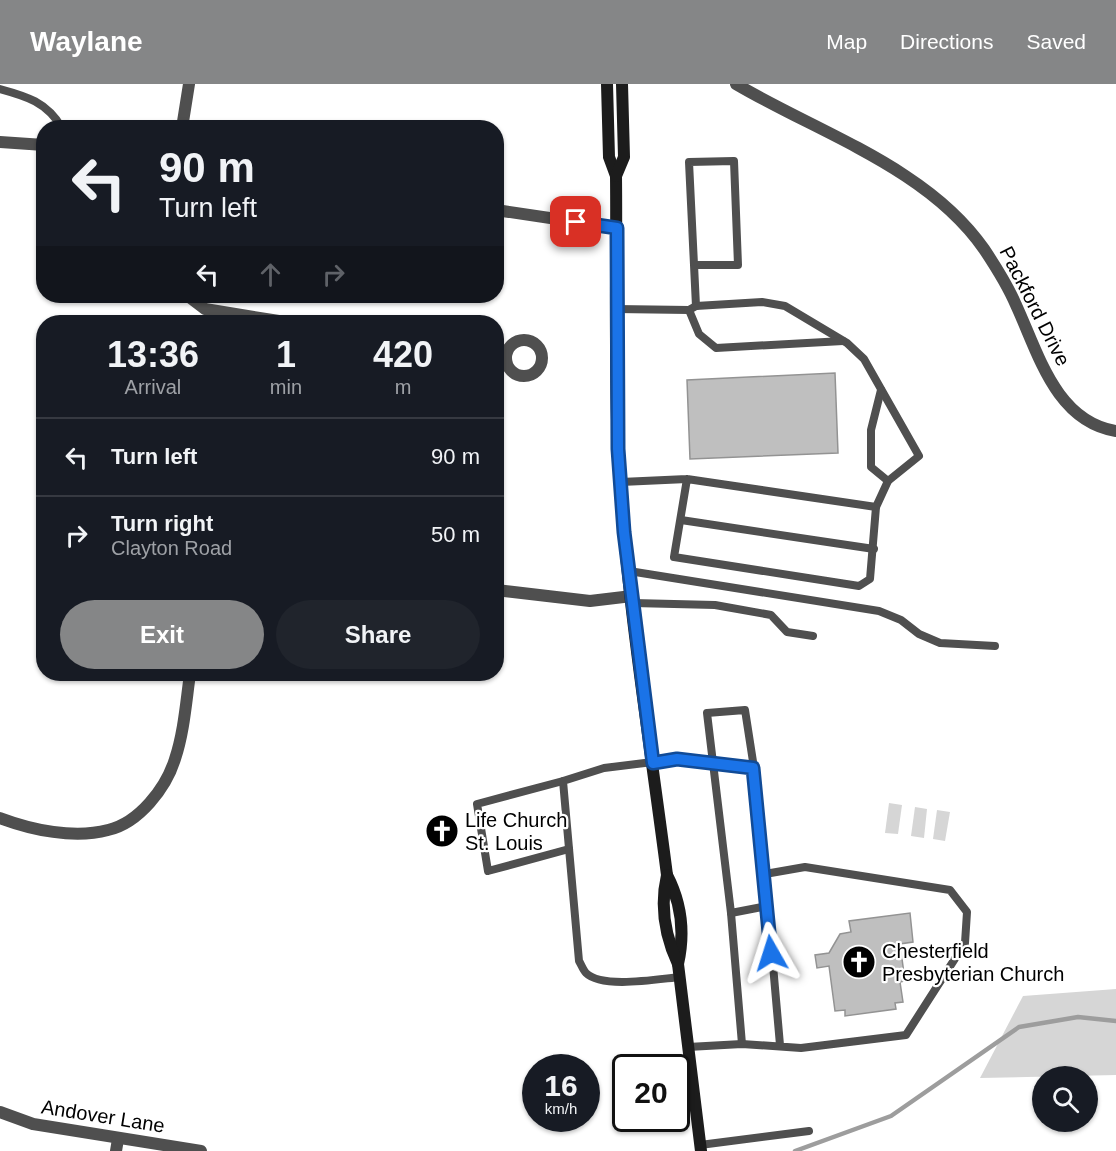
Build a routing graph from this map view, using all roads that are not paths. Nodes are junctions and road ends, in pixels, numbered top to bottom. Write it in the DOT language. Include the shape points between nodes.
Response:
graph roads {
  1 [pos="189,84"];
  2 [pos="608,84"];
  3 [pos="622,84"];
  4 [pos="736,84"];
  5 [pos="0,89"];
  6 [pos="57,120"];
  7 [pos="183,120"];
  8 [pos="0,142"];
  9 [pos="36,144"];
  10 [pos="616,176"];
  11 [pos="504,211"];
  12 [pos="617,228"];
  13 [pos="694,266"];
  14 [pos="197,303"];
  15 [pos="692,308"];
  16 [pos="616,309"];
  17 [pos="242,315"];
  18 [pos="844,341"];
  19 [pos="881,390"];
  20 [pos="1116,431"];
  21 [pos="687,479"];
  22 [pos="888,481"];
  23 [pos="621,482"];
  24 [pos="876,507"];
  25 [pos="681,520"];
  26 [pos="874,549"];
  27 [pos="629,571"];
  28 [pos="504,591"];
  29 [pos="632,599"];
  30 [pos="813,636"];
  31 [pos="994,646"];
  32 [pos="189,681"];
  33 [pos="653,763"];
  34 [pos="711,763"];
  35 [pos="753,768"];
  36 [pos="563,781"];
  37 [pos="0,818"];
  38 [pos="569,849"];
  39 [pos="765,874"];
  40 [pos="767,906"];
  41 [pos="731,913"];
  42 [pos="679,970"];
  43 [pos="742,1044"];
  44 [pos="780,1046"];
  45 [pos="688,1047"];
  46 [pos="0,1112"];
  47 [pos="809,1131"];
  48 [pos="117,1145"];
  49 [pos="701,1148"];
  50 [pos="201,1151"];
  1 -- 7 [label="street"];
  2 -- 10 [label="main road" via="609,157"];
  3 -- 10 [label="main road" via="624,157"];
  4 -- 20 [label="street, Packford Drive" via="887,165 933,195 963,222 998,271 1050,381 1066,403 1084,417"];
  5 -- 6 [label="lane" via="32,98"];
  8 -- 9 [label="street"];
  10 -- 12 [label="main road"];
  11 -- 12 [label="street"];
  12 -- 16 [label="main road"];
  13 -- 13 [label="lane" via="689,162 734,161 738,265"];
  13 -- 15 [label="lane"];
  14 -- 17 [label="street" via="205,309"];
  15 -- 16 [label="lane"];
  15 -- 18 [label="lane" via="762,302 785,306"];
  15 -- 18 [label="lane" via="699,334 716,348"];
  16 -- 23 [label="main road"];
  18 -- 19 [label="lane" via="864,359"];
  19 -- 22 [label="lane" via="871,430 871,467"];
  19 -- 22 [label="lane" via="919,456"];
  21 -- 23 [label="lane"];
  21 -- 24 [label="lane"];
  21 -- 25 [label="lane"];
  22 -- 24 [label="lane"];
  23 -- 27 [label="main road"];
  24 -- 26 [label="lane"];
  25 -- 26 [label="lane"];
  25 -- 26 [label="lane" via="674,557 759,572 859,586 870,579"];
  27 -- 29 [label="main road"];
  27 -- 31 [label="lane" via="879,611 940,643"];
  28 -- 29 [label="street" via="590,602"];
  29 -- 30 [label="lane" via="715,605 771,615 787,632"];
  29 -- 33 [label="main road"];
  32 -- 37 [label="street" via="175,760 166,781 129,820 109,830 78,833 45,830"];
  33 -- 34 [label="lane" via="677,759"];
  33 -- 36 [label="lane" via="603,768"];
  33 -- 42 [label="main road" via="667,875 664,905 669,944"];
  34 -- 35 [label="lane"];
  34 -- 35 [label="lane" via="707,713 745,710"];
  34 -- 41 [label="lane"];
  35 -- 39 [label="lane"];
  36 -- 38 [label="lane"];
  36 -- 38 [label="lane" via="477,804 488,870"];
  38 -- 42 [label="lane" via="579,961 586,974 599,981 630,981"];
  39 -- 40 [label="lane"];
  39 -- 44 [label="lane" via="805,867 950,890 967,912 965,943 906,1035 801,1048"];
  40 -- 41 [label="lane"];
  40 -- 44 [label="lane"];
  41 -- 43 [label="lane"];
  42 -- 45 [label="main road"];
  43 -- 44 [label="lane"];
  43 -- 45 [label="lane"];
  45 -- 49 [label="main road"];
  46 -- 48 [label="street, Andover Lane"];
  47 -- 49 [label="lane"];
  48 -- 50 [label="street, Andover Lane"];
}
